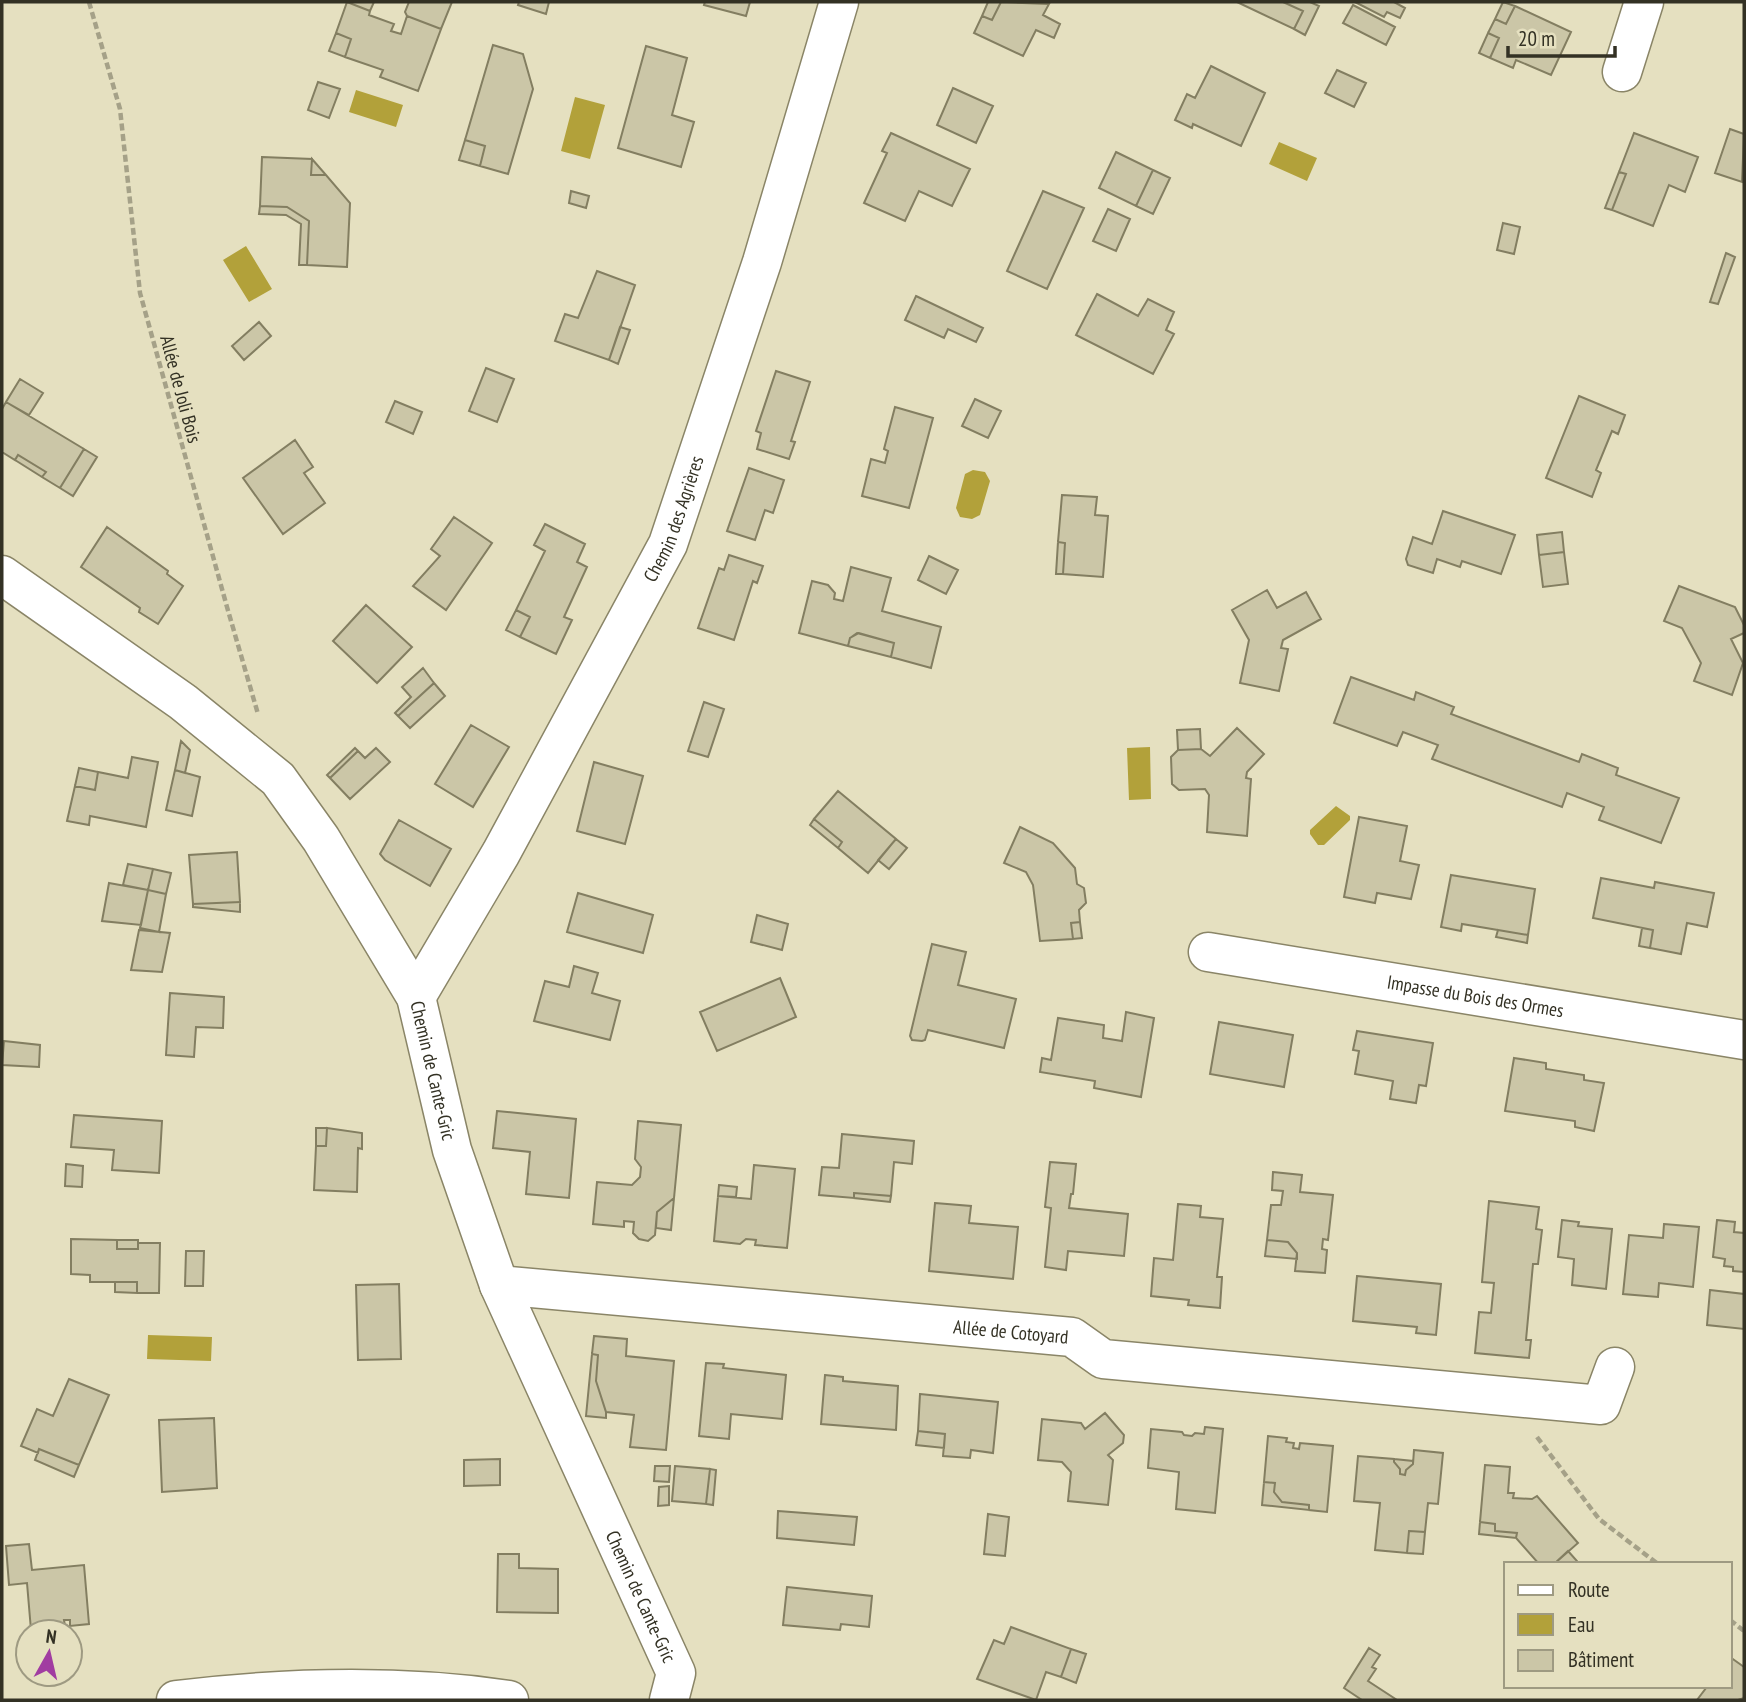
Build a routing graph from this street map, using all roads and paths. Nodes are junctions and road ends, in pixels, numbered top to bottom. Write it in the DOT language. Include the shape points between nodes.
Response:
graph roads {
  1 [pos="89,2"];
  2 [pos="839,2"];
  3 [pos="1643,2"];
  4 [pos="1622,72"];
  5 [pos="2,575"];
  6 [pos="262,726"];
  7 [pos="1208,952"];
  8 [pos="416,997"];
  9 [pos="1744,1040"];
  10 [pos="499,1285"];
  11 [pos="1615,1367"];
  12 [pos="1506,1398"];
  13 [pos="1655,1562"];
  14 [pos="231,1697"];
  15 [pos="176,1700"];
  16 [pos="509,1700"];
  17 [pos="669,1700"];
  1 -- 6 [label="path, Allée de Joli Bois" via="120,109 140,293"];
  2 -- 8 [label="street, Chemin des Agrières" via="762,262 668,544 501,853"];
  3 -- 4 [label="street"];
  5 -- 8 [label="street, Chemin de Cante-Gric" via="183,702 278,779 321,839"];
  7 -- 9 [label="street, Impasse du Bois des Ormes"];
  8 -- 10 [label="street, Chemin de Cante-Gric" via="452,1150"];
  10 -- 12 [label="street, Allée de Cotoyard" via="1072,1337 1103,1359"];
  10 -- 17 [label="street, Chemin de Cante-Gric" via="676,1673"];
  11 -- 12 [label="street, Allée de Cotoyard" via="1601,1405"];
  12 -- 13 [label="path" via="1599,1519"];
  14 -- 15 [label="street"];
  14 -- 16 [label="street" via="338,1689"];
}
